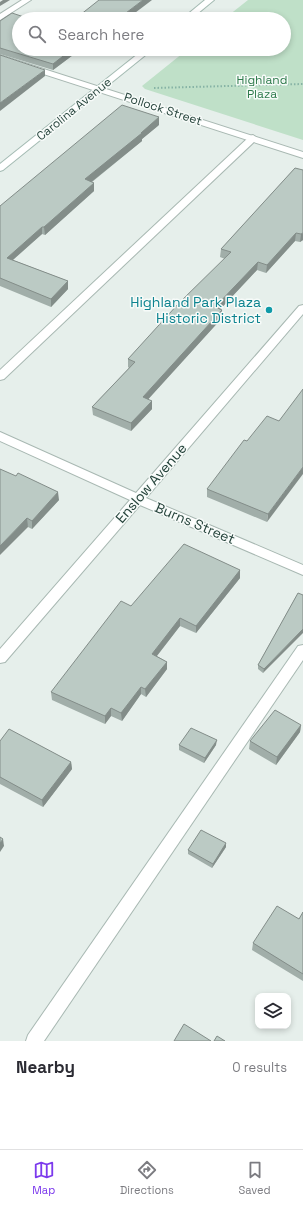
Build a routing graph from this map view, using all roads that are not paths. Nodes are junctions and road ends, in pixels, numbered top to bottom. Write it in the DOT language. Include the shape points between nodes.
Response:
graph roads {
  1 [pos="27,0"];
  2 [pos="210,0"];
  3 [pos="195,12"];
  4 [pos="0,18"];
  5 [pos="139,56"];
  6 [pos="0,57"];
  7 [pos="99,88"];
  8 [pos="253,138"];
  9 [pos="303,155"];
  10 [pos="0,168"];
  11 [pos="303,308"];
  12 [pos="0,376"];
  13 [pos="0,436"];
  14 [pos="138,499"];
  15 [pos="303,570"];
  16 [pos="303,650"];
  17 [pos="0,658"];
  18 [pos="34,1041"];
  1 -- 4 [label="street"];
  2 -- 3 [label="street"];
  5 -- 7 [label="street, Carolina Avenue"];
  6 -- 7 [label="street, Pollock Street"];
  7 -- 8 [label="street, Pollock Street"];
  7 -- 10 [label="street, Carolina Avenue"];
  8 -- 9 [label="street, Pollock Street"];
  8 -- 12 [label="street"];
  11 -- 14 [label="street, Enslow Avenue"];
  13 -- 14 [label="street, Burns Street"];
  14 -- 15 [label="street, Burns Street"];
  14 -- 17 [label="street, Enslow Avenue"];
  16 -- 18 [label="street"];
}
